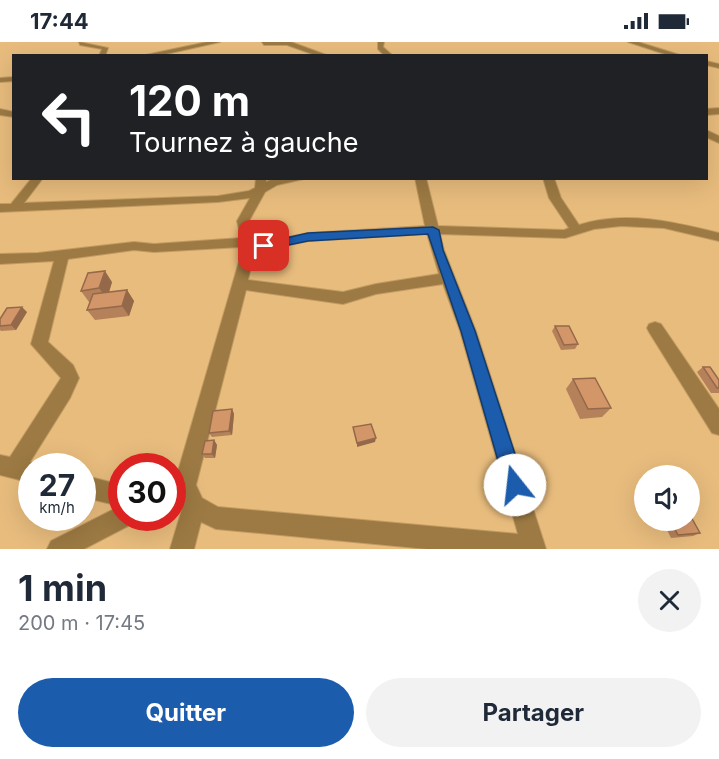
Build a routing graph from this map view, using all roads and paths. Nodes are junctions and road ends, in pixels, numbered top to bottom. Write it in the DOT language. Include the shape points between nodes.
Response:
graph roads {
  1 [pos="82,42"];
  2 [pos="217,42"];
  3 [pos="320,42"];
  4 [pos="381,42"];
  5 [pos="632,42"];
  6 [pos="264,44"];
  7 [pos="313,53"];
  8 [pos="103,54"];
  9 [pos="154,54"];
  10 [pos="388,54"];
  11 [pos="673,54"];
  12 [pos="36,180"];
  13 [pos="288,180"];
  14 [pos="420,180"];
  15 [pos="549,180"];
  16 [pos="260,184"];
  17 [pos="16,206"];
  18 [pos="0,208"];
  19 [pos="433,230"];
  20 [pos="577,231"];
  21 [pos="719,237"];
  22 [pos="248,246"];
  23 [pos="62,255"];
  24 [pos="0,259"];
  25 [pos="449,278"];
  26 [pos="241,284"];
  27 [pos="655,328"];
  28 [pos="719,426"];
  29 [pos="15,469"];
  30 [pos="186,487"];
  31 [pos="186,496"];
  32 [pos="108,524"];
  33 [pos="183,531"];
  34 [pos="534,548"];
  35 [pos="60,549"];
  36 [pos="182,549"];
  1 -- 8 [label="street" via="105,48"];
  2 -- 9 [label="street"];
  3 -- 7 [label="street"];
  4 -- 10 [label="street" via="380,48"];
  5 -- 11 [label="street"];
  6 -- 7 [label="street" via="288,44"];
  12 -- 17 [label="street"];
  13 -- 16 [label="street"];
  14 -- 19 [label="street"];
  15 -- 20 [label="street" via="555,198"];
  16 -- 17 [label="street" via="246,196 218,199"];
  16 -- 22 [label="street" via="243,221"];
  17 -- 18 [label="street"];
  19 -- 20 [label="street" via="565,234"];
  19 -- 22 [label="street" via="308,237"];
  19 -- 25 [label="street"];
  20 -- 21 [label="street" via="592,225 637,222 673,225"];
  22 -- 23 [label="street" via="134,246"];
  22 -- 26 [label="street"];
  23 -- 24 [label="street"];
  23 -- 29 [label="street" via="39,344 67,370 70,378"];
  25 -- 26 [label="street" via="343,298"];
  25 -- 34 [label="street"];
  26 -- 30 [label="street"];
  27 -- 28 [label="street"];
  31 -- 34 [label="street" via="216,518"];
  32 -- 35 [label="street"];
  33 -- 36 [label="street"];
}
